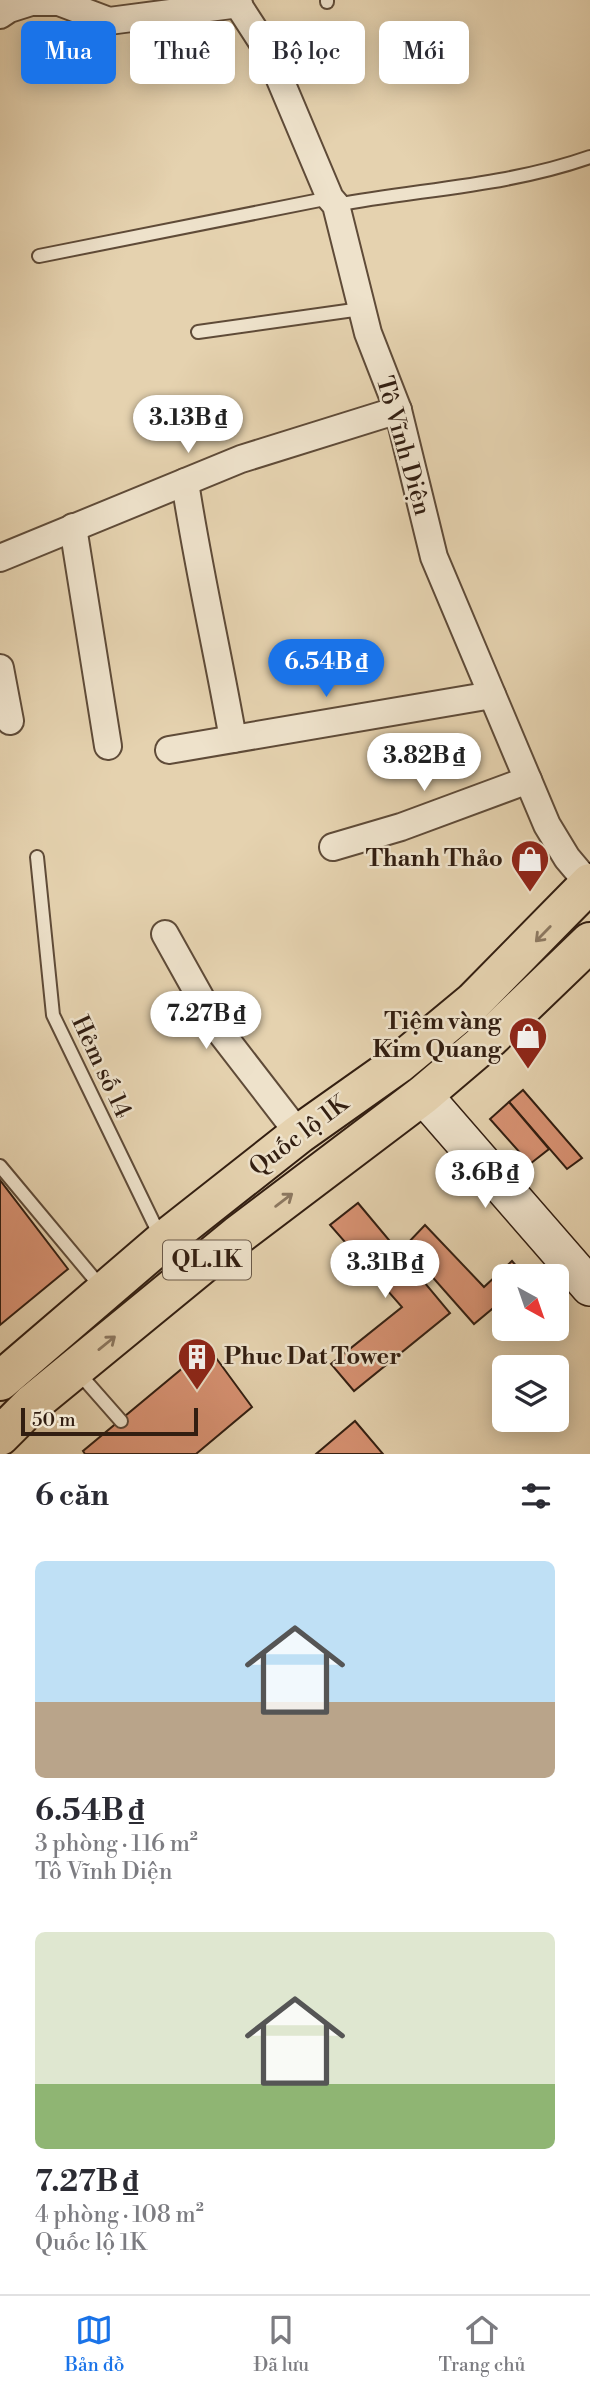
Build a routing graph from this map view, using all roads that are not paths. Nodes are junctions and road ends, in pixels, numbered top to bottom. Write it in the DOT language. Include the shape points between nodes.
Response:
graph roads {
  1 [pos="237,2"];
  2 [pos="0,15"];
  3 [pos="590,157"];
  4 [pos="333,202"];
  5 [pos="38,256"];
  6 [pos="361,309"];
  7 [pos="198,332"];
  8 [pos="398,410"];
  9 [pos="185,482"];
  10 [pos="73,527"];
  11 [pos="0,558"];
  12 [pos="0,668"];
  13 [pos="492,695"];
  14 [pos="10,721"];
  15 [pos="233,739"];
  16 [pos="108,746"];
  17 [pos="169,750"];
  18 [pos="528,780"];
  19 [pos="333,847"];
  20 [pos="37,857"];
  21 [pos="590,884"];
  22 [pos="165,934"];
  23 [pos="590,942"];
  24 [pos="398,1064"];
  25 [pos="423,1094"];
  26 [pos="299,1134"];
  27 [pos="0,1166"];
  28 [pos="162,1242"];
  29 [pos="590,1287"];
  30 [pos="103,1290"];
  31 [pos="75,1369"];
  32 [pos="0,1381"];
  33 [pos="121,1421"];
  34 [pos="0,1436"];
  1 -- 2 [label="street" via="109,22 59,2 31,2"];
  1 -- 4 [label="street, Tô Vĩnh Diện" via="268,51"];
  3 -- 4 [label="lane" via="553,170 464,187"];
  4 -- 5 [label="lane"];
  4 -- 6 [label="street, Tô Vĩnh Diện"];
  6 -- 7 [label="lane"];
  6 -- 8 [label="street, Tô Vĩnh Diện"];
  8 -- 9 [label="street" via="242,459"];
  8 -- 13 [label="street, Tô Vĩnh Diện" via="434,557"];
  9 -- 10 [label="street"];
  9 -- 15 [label="street" via="200,582 215,635"];
  10 -- 11 [label="street"];
  10 -- 16 [label="street"];
  12 -- 14 [label="street"];
  13 -- 15 [label="street"];
  13 -- 18 [label="street, Tô Vĩnh Diện"];
  15 -- 17 [label="street"];
  18 -- 19 [label="street"];
  18 -- 21 [label="street, Tô Vĩnh Diện" via="547,825"];
  20 -- 28 [label="lane, Hẻm số 14" via="52,1015"];
  21 -- 24 [label="main road, Quốc lộ 1K / QL.1K, one-way" via="473,1002"];
  22 -- 26 [label="street" via="218,1029"];
  23 -- 25 [label="main road, Quốc lộ 1K / QL.1K" via="490,1038"];
  24 -- 25 [label="main road"];
  24 -- 26 [label="main road, Quốc lộ 1K / QL.1K"];
  25 -- 29 [label="main road"];
  31 -- 25 [label="main road, Quốc lộ 1K / QL.1K, one-way" via="238,1235"];
  26 -- 28 [label="main road, Quốc lộ 1K / QL.1K"];
  27 -- 30 [label="lane"];
  28 -- 30 [label="main road, Quốc lộ 1K / QL.1K"];
  30 -- 32 [label="main road, Quốc lộ 1K / QL.1K"];
  31 -- 33 [label="lane"];
  31 -- 34 [label="main road, Quốc lộ 1K / QL.1K"];
}
